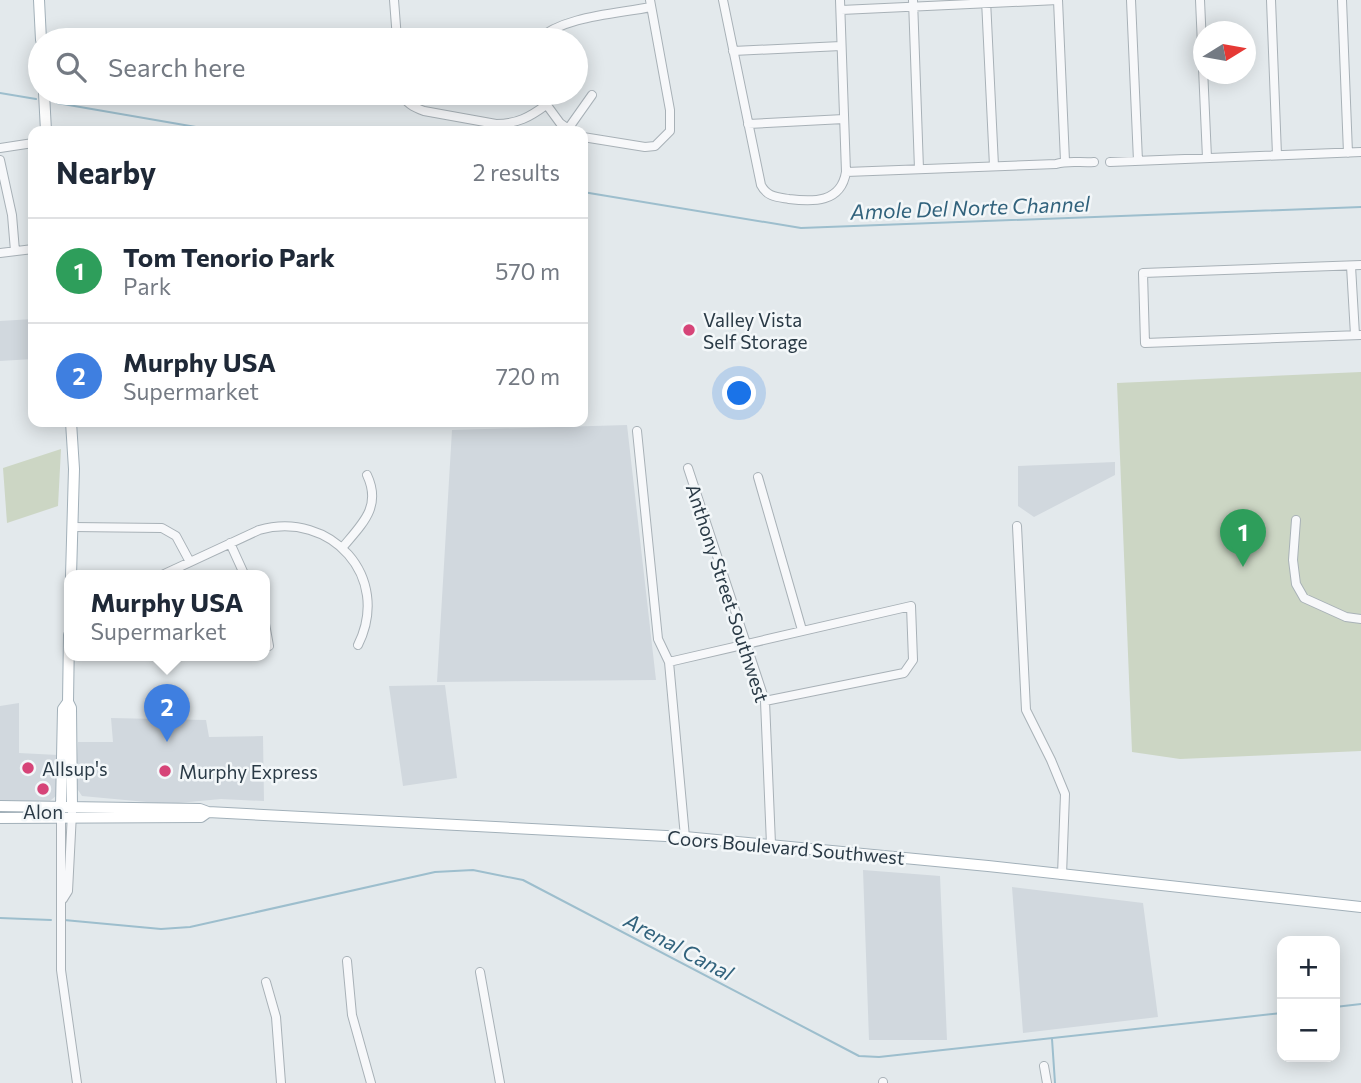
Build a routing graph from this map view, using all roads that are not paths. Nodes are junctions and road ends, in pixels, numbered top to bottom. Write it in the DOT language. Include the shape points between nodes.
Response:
graph roads {
  1 [pos="39,0"];
  2 [pos="394,0"];
  3 [pos="723,0"];
  4 [pos="1058,0"];
  5 [pos="1131,0"];
  6 [pos="1200,0"];
  7 [pos="1271,0"];
  8 [pos="1342,0"];
  9 [pos="987,2"];
  10 [pos="913,3"];
  11 [pos="651,4"];
  12 [pos="841,5"];
  13 [pos="40,28"];
  14 [pos="396,28"];
  15 [pos="555,28"];
  16 [pos="841,46"];
  17 [pos="733,51"];
  18 [pos="592,95"];
  19 [pos="588,101"];
  20 [pos="45,105"];
  21 [pos="411,105"];
  22 [pos="545,105"];
  23 [pos="547,105"];
  24 [pos="586,105"];
  25 [pos="844,120"];
  26 [pos="748,124"];
  27 [pos="46,126"];
  28 [pos="564,126"];
  29 [pos="573,126"];
  30 [pos="588,138"];
  31 [pos="28,144"];
  32 [pos="0,148"];
  33 [pos="1361,152"];
  34 [pos="1348,153"];
  35 [pos="1277,155"];
  36 [pos="1207,158"];
  37 [pos="0,160"];
  38 [pos="1065,161"];
  39 [pos="1138,161"];
  40 [pos="1094,162"];
  41 [pos="1110,162"];
  42 [pos="994,166"];
  43 [pos="919,169"];
  44 [pos="846,172"];
  45 [pos="4,194"];
  46 [pos="28,250"];
  47 [pos="15,251"];
  48 [pos="0,253"];
  49 [pos="1361,265"];
  50 [pos="1351,266"];
  51 [pos="1358,335"];
  52 [pos="71,427"];
  53 [pos="637,431"];
  54 [pos="688,468"];
  55 [pos="367,475"];
  56 [pos="758,477"];
  57 [pos="1296,520"];
  58 [pos="1017,526"];
  59 [pos="73,527"];
  60 [pos="230,543"];
  61 [pos="342,548"];
  62 [pos="190,562"];
  63 [pos="71,570"];
  64 [pos="173,570"];
  65 [pos="242,570"];
  66 [pos="1361,619"];
  67 [pos="802,630"];
  68 [pos="746,644"];
  69 [pos="358,645"];
  70 [pos="69,661"];
  71 [pos="669,662"];
  72 [pos="765,701"];
  73 [pos="0,806"];
  74 [pos="66,806"];
  75 [pos="208,812"];
  76 [pos="0,818"];
  77 [pos="66,818"];
  78 [pos="685,836"];
  79 [pos="771,844"];
  80 [pos="1062,874"];
  81 [pos="1361,907"];
  82 [pos="347,961"];
  83 [pos="480,972"];
  84 [pos="266,982"];
  85 [pos="1044,1066"];
  86 [pos="77,1083"];
  87 [pos="281,1083"];
  88 [pos="371,1083"];
  89 [pos="500,1083"];
  90 [pos="1046,1083"];
  1 -- 13 [label="main road"];
  2 -- 14 [label="street"];
  3 -- 17 [label="street"];
  4 -- 9 [label="street"];
  4 -- 38 [label="street"];
  5 -- 39 [label="street"];
  6 -- 36 [label="street"];
  7 -- 35 [label="street"];
  8 -- 34 [label="street"];
  9 -- 10 [label="street"];
  9 -- 42 [label="street"];
  10 -- 12 [label="street"];
  10 -- 43 [label="street"];
  11 -- 15 [label="street"];
  11 -- 30 [label="street" via="670,131 655,146 645,147"];
  12 -- 16 [label="street"];
  16 -- 17 [label="street"];
  16 -- 25 [label="street"];
  17 -- 26 [label="street"];
  18 -- 19 [label="street"];
  20 -- 27 [label="main road"];
  21 -- 22 [label="street" via="496,124 526,119"];
  23 -- 28 [label="street"];
  24 -- 29 [label="street"];
  25 -- 26 [label="street"];
  25 -- 44 [label="street"];
  26 -- 44 [label="street" via="759,181 773,197 824,200 838,190"];
  31 -- 32 [label="street"];
  33 -- 34 [label="street"];
  34 -- 35 [label="street"];
  35 -- 36 [label="street"];
  36 -- 39 [label="street"];
  37 -- 45 [label="street"];
  38 -- 40 [label="street"];
  38 -- 42 [label="street"];
  39 -- 41 [label="street"];
  42 -- 43 [label="street"];
  43 -- 44 [label="street"];
  45 -- 47 [label="street"];
  46 -- 47 [label="street"];
  47 -- 48 [label="street"];
  49 -- 50 [label="street"];
  50 -- 51 [label="street"];
  50 -- 51 [label="street" via="1143,273 1146,343"];
  52 -- 59 [label="main road"];
  53 -- 71 [label="street" via="658,639"];
  54 -- 68 [label="street, Anthony Street Southwest"];
  55 -- 61 [label="street" via="372,503"];
  56 -- 67 [label="street"];
  57 -- 66 [label="street" via="1293,560 1296,584 1304,598"];
  58 -- 80 [label="street" via="1026,710 1065,794"];
  59 -- 62 [label="street" via="162,528 176,536"];
  59 -- 63 [label="main road"];
  60 -- 61 [label="street" via="259,530 286,525 320,533"];
  60 -- 62 [label="street"];
  60 -- 65 [label="street"];
  61 -- 69 [label="street" via="365,586 367,624"];
  62 -- 64 [label="street"];
  67 -- 68 [label="street"];
  67 -- 72 [label="street" via="911,606 913,660 904,673"];
  68 -- 71 [label="street"];
  68 -- 72 [label="street, Anthony Street Southwest"];
  70 -- 74 [label="main road"];
  71 -- 78 [label="street"];
  72 -- 79 [label="street, Anthony Street Southwest"];
  73 -- 74 [label="main road, Coors Boulevard Southwest"];
  74 -- 75 [label="main road, Coors Boulevard Southwest"];
  74 -- 77 [label="street"];
  75 -- 77 [label="main road, Coors Boulevard Southwest" via="201,817"];
  75 -- 78 [label="main road, Coors Boulevard Southwest"];
  76 -- 77 [label="main road, Coors Boulevard Southwest"];
  77 -- 86 [label="street" via="59,892 63,899 62,977"];
  78 -- 79 [label="main road, Coors Boulevard Southwest"];
  79 -- 80 [label="main road, Coors Boulevard Southwest"];
  80 -- 81 [label="main road, Coors Boulevard Southwest"];
  82 -- 88 [label="street" via="352,1015"];
  83 -- 89 [label="street"];
  84 -- 87 [label="street" via="276,1017"];
  85 -- 90 [label="street"];
}
